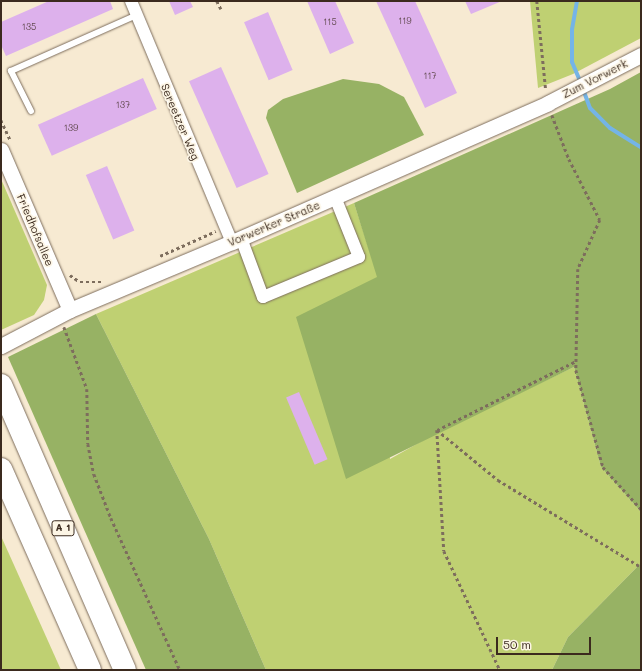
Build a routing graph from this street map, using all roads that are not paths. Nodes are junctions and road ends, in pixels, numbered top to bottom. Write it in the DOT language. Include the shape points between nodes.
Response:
graph roads {
  1 [pos="131,1"];
  2 [pos="137,15"];
  3 [pos="641,55"];
  4 [pos="555,100"];
  5 [pos="32,111"];
  6 [pos="1,150"];
  7 [pos="336,197"];
  8 [pos="237,240"];
  9 [pos="65,313"];
  10 [pos="1,346"];
  11 [pos="1,385"];
  12 [pos="1,469"];
  13 [pos="90,670"];
  14 [pos="125,670"];
  1 -- 2 [label="street, Sereetzer Weg"];
  2 -- 5 [label="lane" via="11,71"];
  2 -- 8 [label="street, Sereetzer Weg" via="153,58"];
  3 -- 4 [label="street, Zum Vorwerk"];
  4 -- 7 [label="street, Vorwerker Straße"];
  6 -- 9 [label="street, Friedhofsallee"];
  7 -- 8 [label="street, Vorwerker Straße"];
  7 -- 8 [label="street, Sereetzer Weg" via="359,257 263,297"];
  8 -- 9 [label="street, Vorwerker Straße"];
  9 -- 10 [label="street, Vorwerker Straße"];
  11 -- 14 [label="highway, A 1"];
  12 -- 13 [label="highway"];
}
